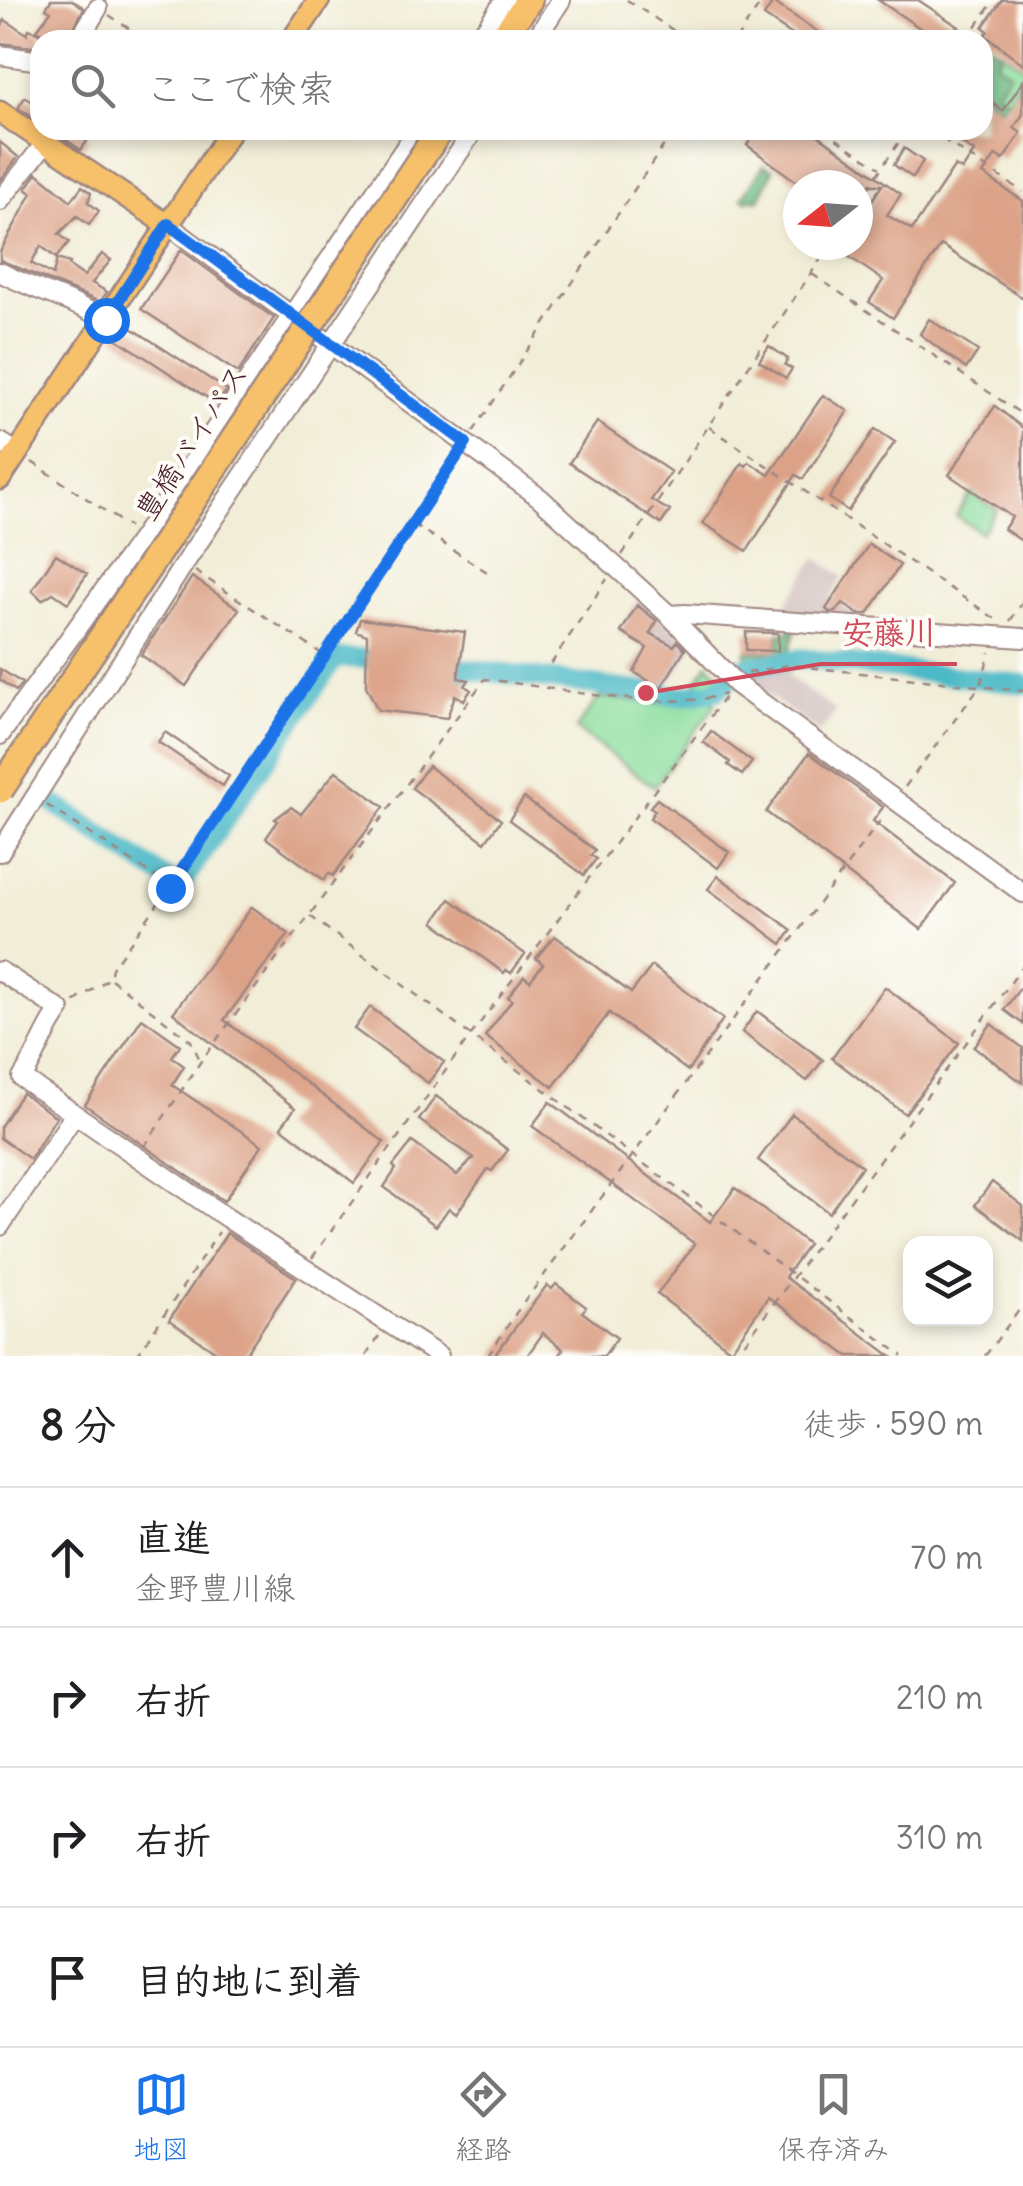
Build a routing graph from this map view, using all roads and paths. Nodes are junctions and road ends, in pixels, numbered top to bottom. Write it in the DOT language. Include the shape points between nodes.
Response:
graph roads {
  1 [pos="319,0"];
  2 [pos="505,0"];
  3 [pos="519,0"];
  4 [pos="528,0"];
  5 [pos="561,0"];
  6 [pos="628,0"];
  7 [pos="762,0"];
  8 [pos="994,0"];
  9 [pos="98,8"];
  10 [pos="85,30"];
  11 [pos="131,30"];
  12 [pos="299,30"];
  13 [pos="485,30"];
  14 [pos="499,30"];
  15 [pos="508,30"];
  16 [pos="541,30"];
  17 [pos="673,30"];
  18 [pos="742,30"];
  19 [pos="974,30"];
  20 [pos="0,55"];
  21 [pos="30,60"];
  22 [pos="0,112"];
  23 [pos="30,132"];
  24 [pos="43,140"];
  25 [pos="224,140"];
  26 [pos="410,140"];
  27 [pos="424,140"];
  28 [pos="433,140"];
  29 [pos="467,140"];
  30 [pos="667,140"];
  31 [pos="838,140"];
  32 [pos="900,140"];
  33 [pos="944,140"];
  34 [pos="46,142"];
  35 [pos="880,168"];
  36 [pos="873,179"];
  37 [pos="1023,192"];
  38 [pos="0,200"];
  39 [pos="168,224"];
  40 [pos="820,260"];
  41 [pos="0,272"];
  42 [pos="811,274"];
  43 [pos="291,316"];
  44 [pos="106,320"];
  45 [pos="331,344"];
  46 [pos="1023,415"];
  47 [pos="708,427"];
  48 [pos="466,443"];
  49 [pos="9,448"];
  50 [pos="0,479"];
  51 [pos="413,524"];
  52 [pos="143,536"];
  53 [pos="184,564"];
  54 [pos="614,567"];
  55 [pos="487,572"];
  56 [pos="1023,602"];
  57 [pos="669,615"];
  58 [pos="1023,638"];
  59 [pos="323,654"];
  60 [pos="551,664"];
  61 [pos="983,676"];
  62 [pos="733,680"];
  63 [pos="981,685"];
  64 [pos="1023,691"];
  65 [pos="0,735"];
  66 [pos="0,772"];
  67 [pos="0,790"];
  68 [pos="34,796"];
  69 [pos="896,799"];
  70 [pos="0,852"];
  71 [pos="170,888"];
  72 [pos="1023,892"];
  73 [pos="309,915"];
  74 [pos="1023,966"];
  75 [pos="0,971"];
  76 [pos="110,978"];
  77 [pos="60,1010"];
  78 [pos="470,1035"];
  79 [pos="200,1061"];
  80 [pos="75,1114"];
  81 [pos="138,1156"];
  82 [pos="632,1157"];
  83 [pos="228,1218"];
  84 [pos="0,1226"];
  85 [pos="306,1267"];
  86 [pos="794,1275"];
  87 [pos="1023,1304"];
  88 [pos="1017,1312"];
  89 [pos="1023,1316"];
  90 [pos="388,1322"];
  91 [pos="137,1356"];
  92 [pos="366,1356"];
  93 [pos="439,1356"];
  94 [pos="488,1356"];
  95 [pos="736,1356"];
  96 [pos="903,1356"];
  97 [pos="984,1356"];
  1 -- 12 [label="main road"];
  2 -- 13 [label="street"];
  3 -- 14 [label="highway"];
  4 -- 15 [label="highway"];
  5 -- 16 [label="street"];
  6 -- 17 [label="path"];
  7 -- 18 [label="path"];
  8 -- 19 [label="path"];
  9 -- 10 [label="street"];
  9 -- 11 [label="path"];
  20 -- 21 [label="street"];
  22 -- 23 [label="main road"];
  24 -- 34 [label="main road"];
  25 -- 39 [label="main road"];
  26 -- 43 [label="street"];
  27 -- 66 [label="highway, 豊橋バイパス"];
  28 -- 67 [label="highway, 豊橋バイパス, bridge"];
  29 -- 45 [label="street"];
  30 -- 48 [label="path"];
  31 -- 35 [label="path"];
  32 -- 35 [label="path"];
  33 -- 37 [label="path"];
  34 -- 38 [label="street"];
  34 -- 39 [label="main road"];
  35 -- 36 [label="path"];
  39 -- 43 [label="street"];
  39 -- 44 [label="main road"];
  40 -- 42 [label="path"];
  41 -- 44 [label="street"];
  42 -- 46 [label="path"];
  42 -- 47 [label="path"];
  43 -- 45 [label="street"];
  43 -- 52 [label="street"];
  44 -- 49 [label="main road"];
  45 -- 48 [label="street"];
  45 -- 53 [label="street"];
  47 -- 54 [label="path"];
  47 -- 56 [label="path" via="1006,626"];
  48 -- 51 [label="path"];
  48 -- 54 [label="street" via="540,498"];
  49 -- 50 [label="main road"];
  49 -- 52 [label="path"];
  51 -- 55 [label="path"];
  51 -- 59 [label="path"];
  52 -- 53 [label="street"];
  52 -- 65 [label="street"];
  53 -- 59 [label="path"];
  53 -- 68 [label="street"];
  54 -- 57 [label="street"];
  54 -- 60 [label="path"];
  57 -- 58 [label="street"];
  57 -- 62 [label="street"];
  59 -- 71 [label="path"];
  61 -- 63 [label="path"];
  62 -- 63 [label="path" via="789,666"];
  62 -- 69 [label="street"];
  63 -- 64 [label="path"];
  63 -- 69 [label="path"];
  68 -- 70 [label="street"];
  68 -- 71 [label="path"];
  69 -- 72 [label="street"];
  69 -- 82 [label="path"];
  71 -- 76 [label="path"];
  73 -- 78 [label="path"];
  73 -- 78 [label="path" via="485,679 665,702 727,694"];
  73 -- 79 [label="path"];
  74 -- 86 [label="path"];
  75 -- 77 [label="street"];
  76 -- 77 [label="path"];
  76 -- 79 [label="path" via="192,1041"];
  77 -- 80 [label="street" via="22,1078"];
  78 -- 82 [label="path"];
  78 -- 85 [label="path"];
  79 -- 81 [label="path"];
  80 -- 81 [label="street"];
  80 -- 84 [label="street"];
  81 -- 83 [label="street"];
  82 -- 86 [label="path"];
  82 -- 94 [label="path"];
  83 -- 85 [label="street"];
  83 -- 91 [label="path"];
  85 -- 90 [label="street"];
  86 -- 95 [label="path"];
  86 -- 96 [label="path"];
  87 -- 88 [label="path"];
  88 -- 89 [label="path"];
  88 -- 97 [label="path"];
  90 -- 92 [label="path"];
  90 -- 93 [label="street"];
}
